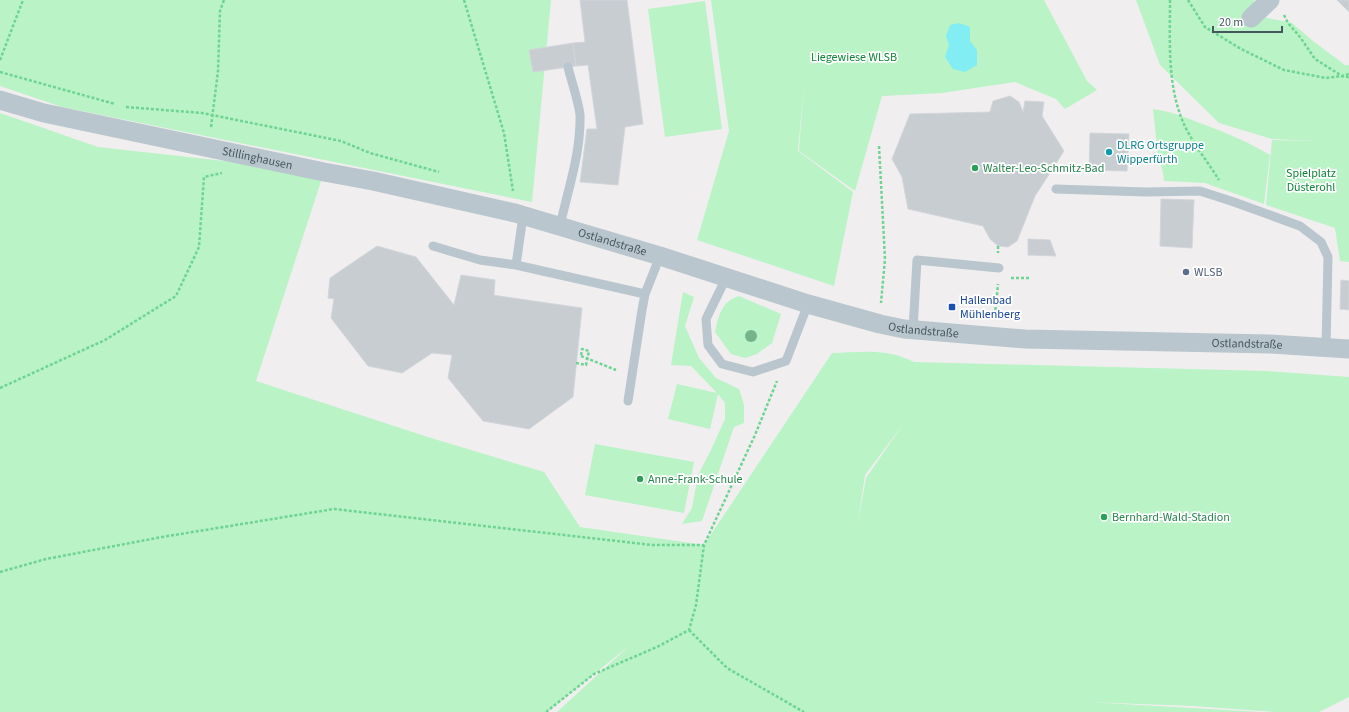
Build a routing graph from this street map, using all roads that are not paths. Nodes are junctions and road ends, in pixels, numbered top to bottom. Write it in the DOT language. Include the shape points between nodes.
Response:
graph roads {
  1 [pos="1276,6"];
  2 [pos="1251,18"];
  3 [pos="568,67"];
  4 [pos="0,100"];
  5 [pos="1056,189"];
  6 [pos="519,214"];
  7 [pos="560,226"];
  8 [pos="433,246"];
  9 [pos="660,256"];
  10 [pos="516,265"];
  11 [pos="999,268"];
  12 [pos="726,278"];
  13 [pos="645,294"];
  14 [pos="808,304"];
  15 [pos="913,330"];
  16 [pos="1326,347"];
  17 [pos="1349,348"];
  18 [pos="628,401"];
  1 -- 2 [label="street"];
  3 -- 7 [label="lane" via="580,114 578,142"];
  4 -- 6 [label="street, Stillinghausen" via="44,113"];
  5 -- 16 [label="lane" via="1200,191 1300,226 1321,242 1328,257"];
  6 -- 7 [label="street, Ostlandstraße"];
  6 -- 10 [label="lane"];
  7 -- 9 [label="street, Ostlandstraße"];
  8 -- 10 [label="lane" via="480,260"];
  9 -- 12 [label="street, Ostlandstraße"];
  9 -- 13 [label="lane"];
  10 -- 13 [label="lane"];
  11 -- 15 [label="lane" via="917,260"];
  12 -- 14 [label="street, Ostlandstraße"];
  12 -- 14 [label="lane" via="706,319 708,345 722,364 753,372 786,361"];
  13 -- 18 [label="lane"];
  14 -- 15 [label="street, Ostlandstraße" via="880,324"];
  15 -- 16 [label="street, Ostlandstraße" via="994,337"];
  16 -- 17 [label="street, Ostlandstraße"];
}
